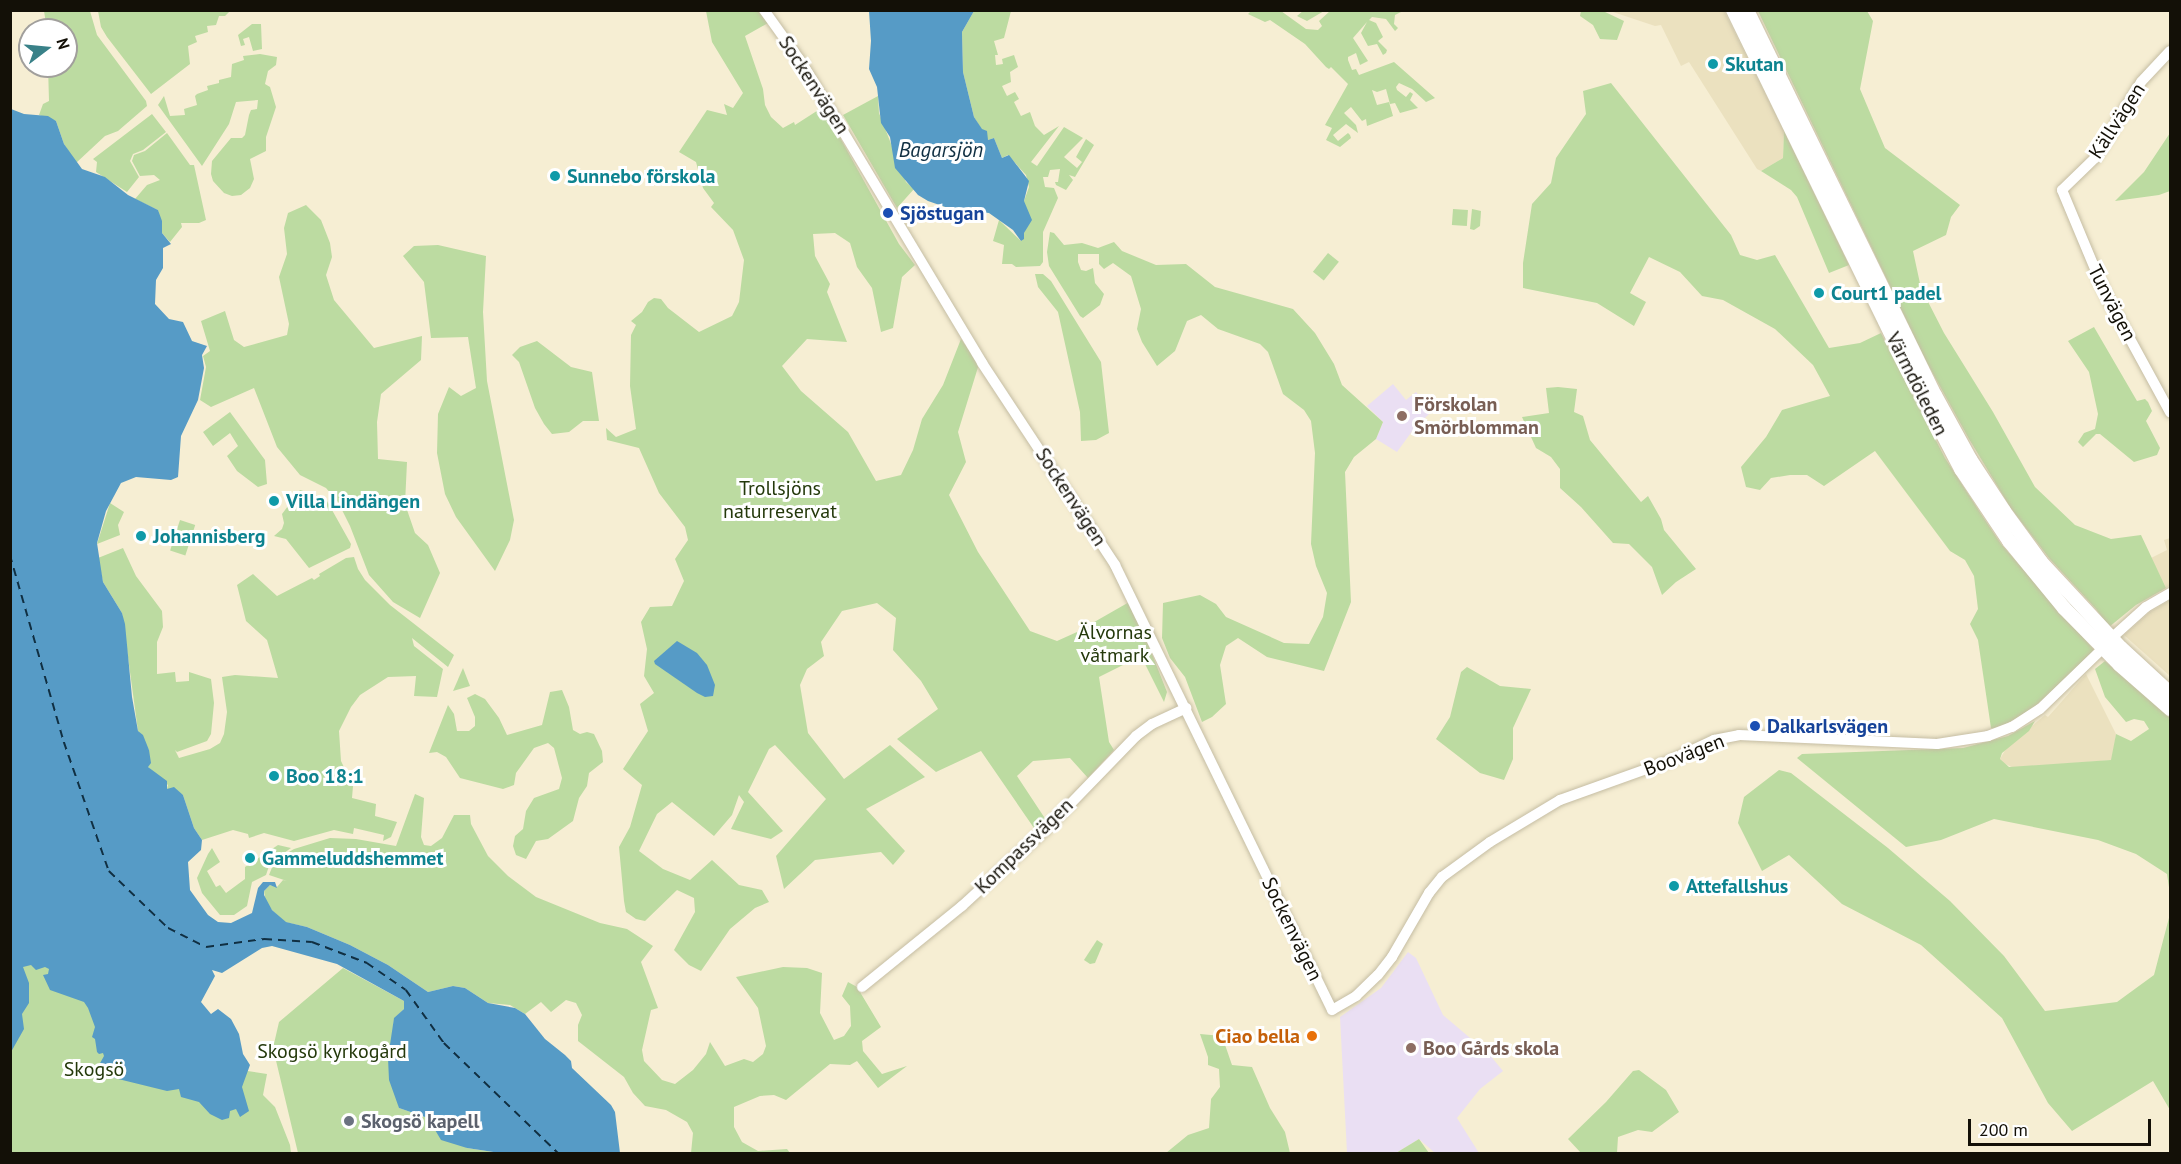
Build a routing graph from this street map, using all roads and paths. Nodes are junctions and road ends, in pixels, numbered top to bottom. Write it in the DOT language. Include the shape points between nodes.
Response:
graph roads {
  1 [pos="764,10"];
  2 [pos="1733,10"];
  3 [pos="1748,10"];
  4 [pos="2170,51"];
  5 [pos="2062,190"];
  6 [pos="2170,412"];
  7 [pos="2170,593"];
  8 [pos="2116,634"];
  9 [pos="2098,653"];
  10 [pos="2170,693"];
  11 [pos="1186,708"];
  12 [pos="2170,709"];
  13 [pos="862,987"];
  14 [pos="1332,1010"];
  1 -- 11 [label="street, Sockenvägen" via="807,72 982,363 1115,565"];
  2 -- 12 [label="highway, Värmdöleden" via="1898,349 1967,478 2009,541 2064,608"];
  3 -- 10 [label="highway, Värmdöleden" via="1935,395 1970,459 2049,571 2121,648"];
  4 -- 5 [label="street, Källvägen" via="2141,82 2100,152"];
  5 -- 6 [label="street, Tunvägen" via="2105,293"];
  7 -- 8 [label="street"];
  9 -- 14 [label="street, Boovägen" via="2040,709 2012,727 1988,736 1937,744 1739,735 1714,740 1669,761 1560,800 1490,842 1442,877 1378,975 1356,996"];
  11 -- 13 [label="street, Kompassvägen" via="1143,730 1047,828 962,906"];
  11 -- 14 [label="street, Sockenvägen"];
}
